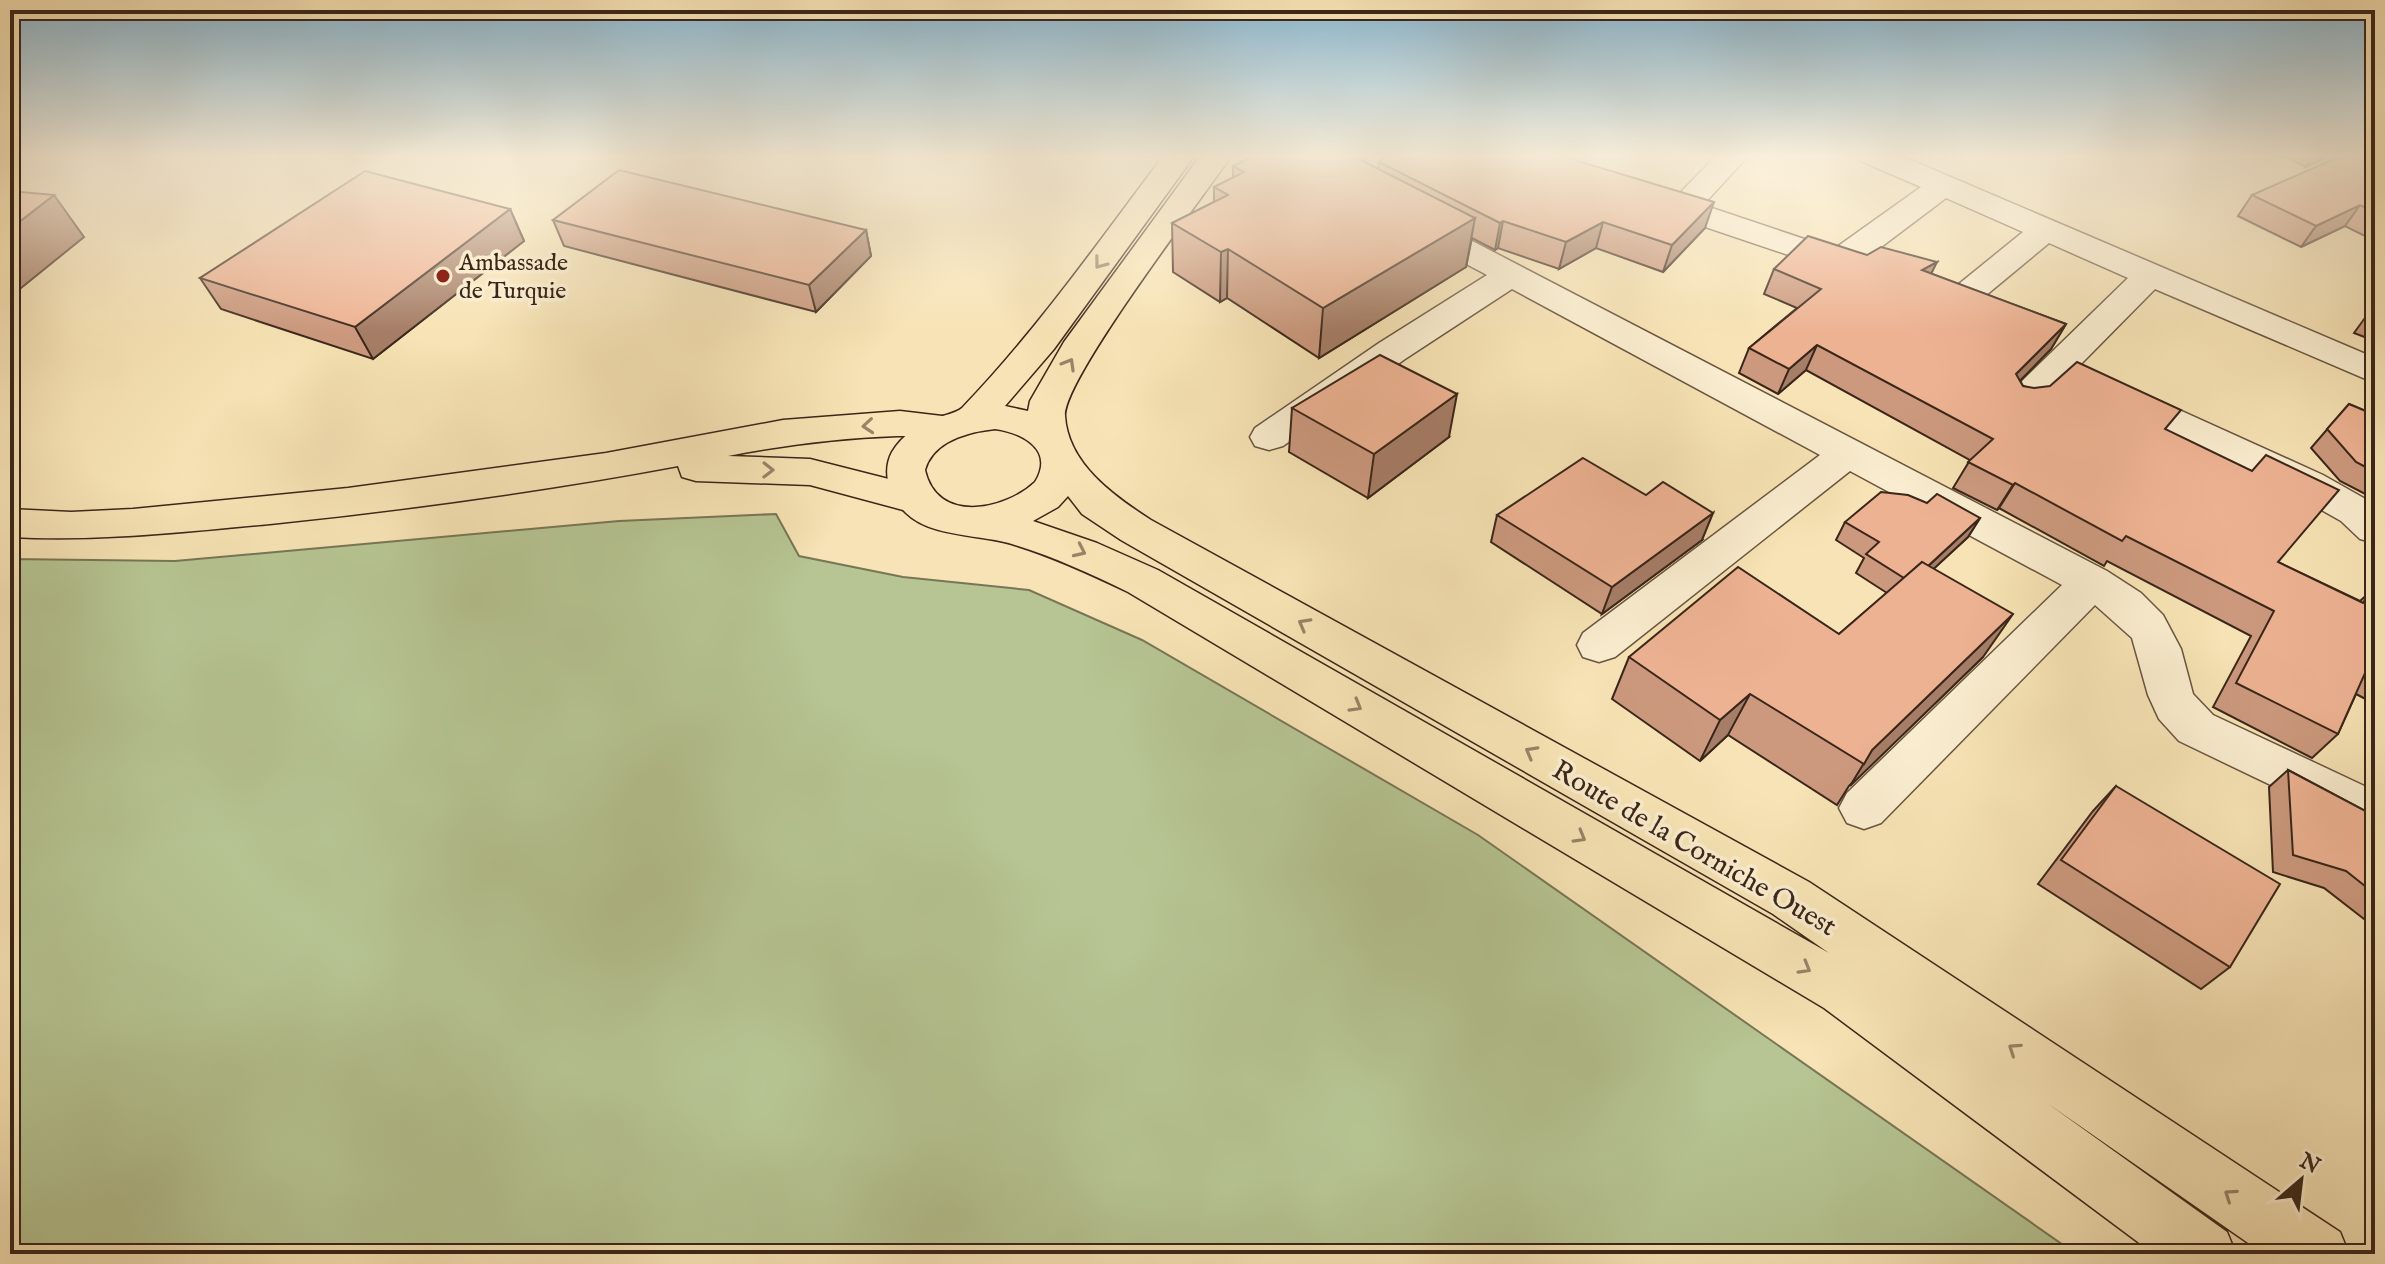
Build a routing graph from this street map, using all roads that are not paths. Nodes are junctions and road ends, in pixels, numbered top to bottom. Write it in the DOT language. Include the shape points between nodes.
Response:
graph roads {
  1 [pos="1136,214"];
  2 [pos="1175,214"];
  3 [pos="1396,214"];
  4 [pos="1704,214"];
  5 [pos="1905,214"];
  6 [pos="2008,214"];
  7 [pos="2045,230"];
  8 [pos="2150,275"];
  9 [pos="1509,276"];
  10 [pos="1961,299"];
  11 [pos="2056,368"];
  12 [pos="2375,372"];
  13 [pos="2023,401"];
  14 [pos="959,423"];
  15 [pos="1269,437"];
  16 [pos="1055,450"];
  17 [pos="1850,451"];
  18 [pos="606,466"];
  19 [pos="918,500"];
  20 [pos="979,521"];
  21 [pos="10,523"];
  22 [pos="2374,526"];
  23 [pos="2092,582"];
  24 [pos="1599,645"];
  25 [pos="1864,808"];
  26 [pos="2375,814"];
  27 [pos="2205,1254"];
  28 [pos="2318,1254"];
  1 -- 14 [label="main road, one-way" via="1041,341"];
  16 -- 2 [label="main road, one-way" via="1046,413 1049,401 1077,350"];
  3 -- 9 [label="street"];
  4 -- 5 [label="street" via="1833,260 1848,256"];
  6 -- 7 [label="street"];
  7 -- 8 [label="street"];
  7 -- 10 [label="street"];
  8 -- 11 [label="street"];
  8 -- 12 [label="street"];
  9 -- 15 [label="street"];
  9 -- 17 [label="street"];
  11 -- 13 [label="street"];
  11 -- 22 [label="street" via="2309,485"];
  14 -- 16 [label="main road" via="1015,419"];
  14 -- 18 [label="main road, one-way" via="783,433"];
  14 -- 19 [label="main road" via="927,438 913,452 908,485"];
  16 -- 20 [label="main road" via="1058,480 1047,496 1005,517"];
  28 -- 16 [label="main road, Route de la Corniche Ouest, one-way" via="1791,898 1136,530 1096,504"];
  17 -- 23 [label="street"];
  17 -- 24 [label="street"];
  18 -- 19 [label="main road, one-way" via="810,472"];
  18 -- 21 [label="main road" via="190,518 71,526"];
  19 -- 20 [label="main road" via="955,519"];
  20 -- 27 [label="main road, Route de la Corniche Ouest, one-way" via="1067,545 1143,581 1843,990"];
  23 -- 25 [label="street"];
  23 -- 26 [label="street" via="2133,610 2152,634 2172,703 2196,728"];
}
